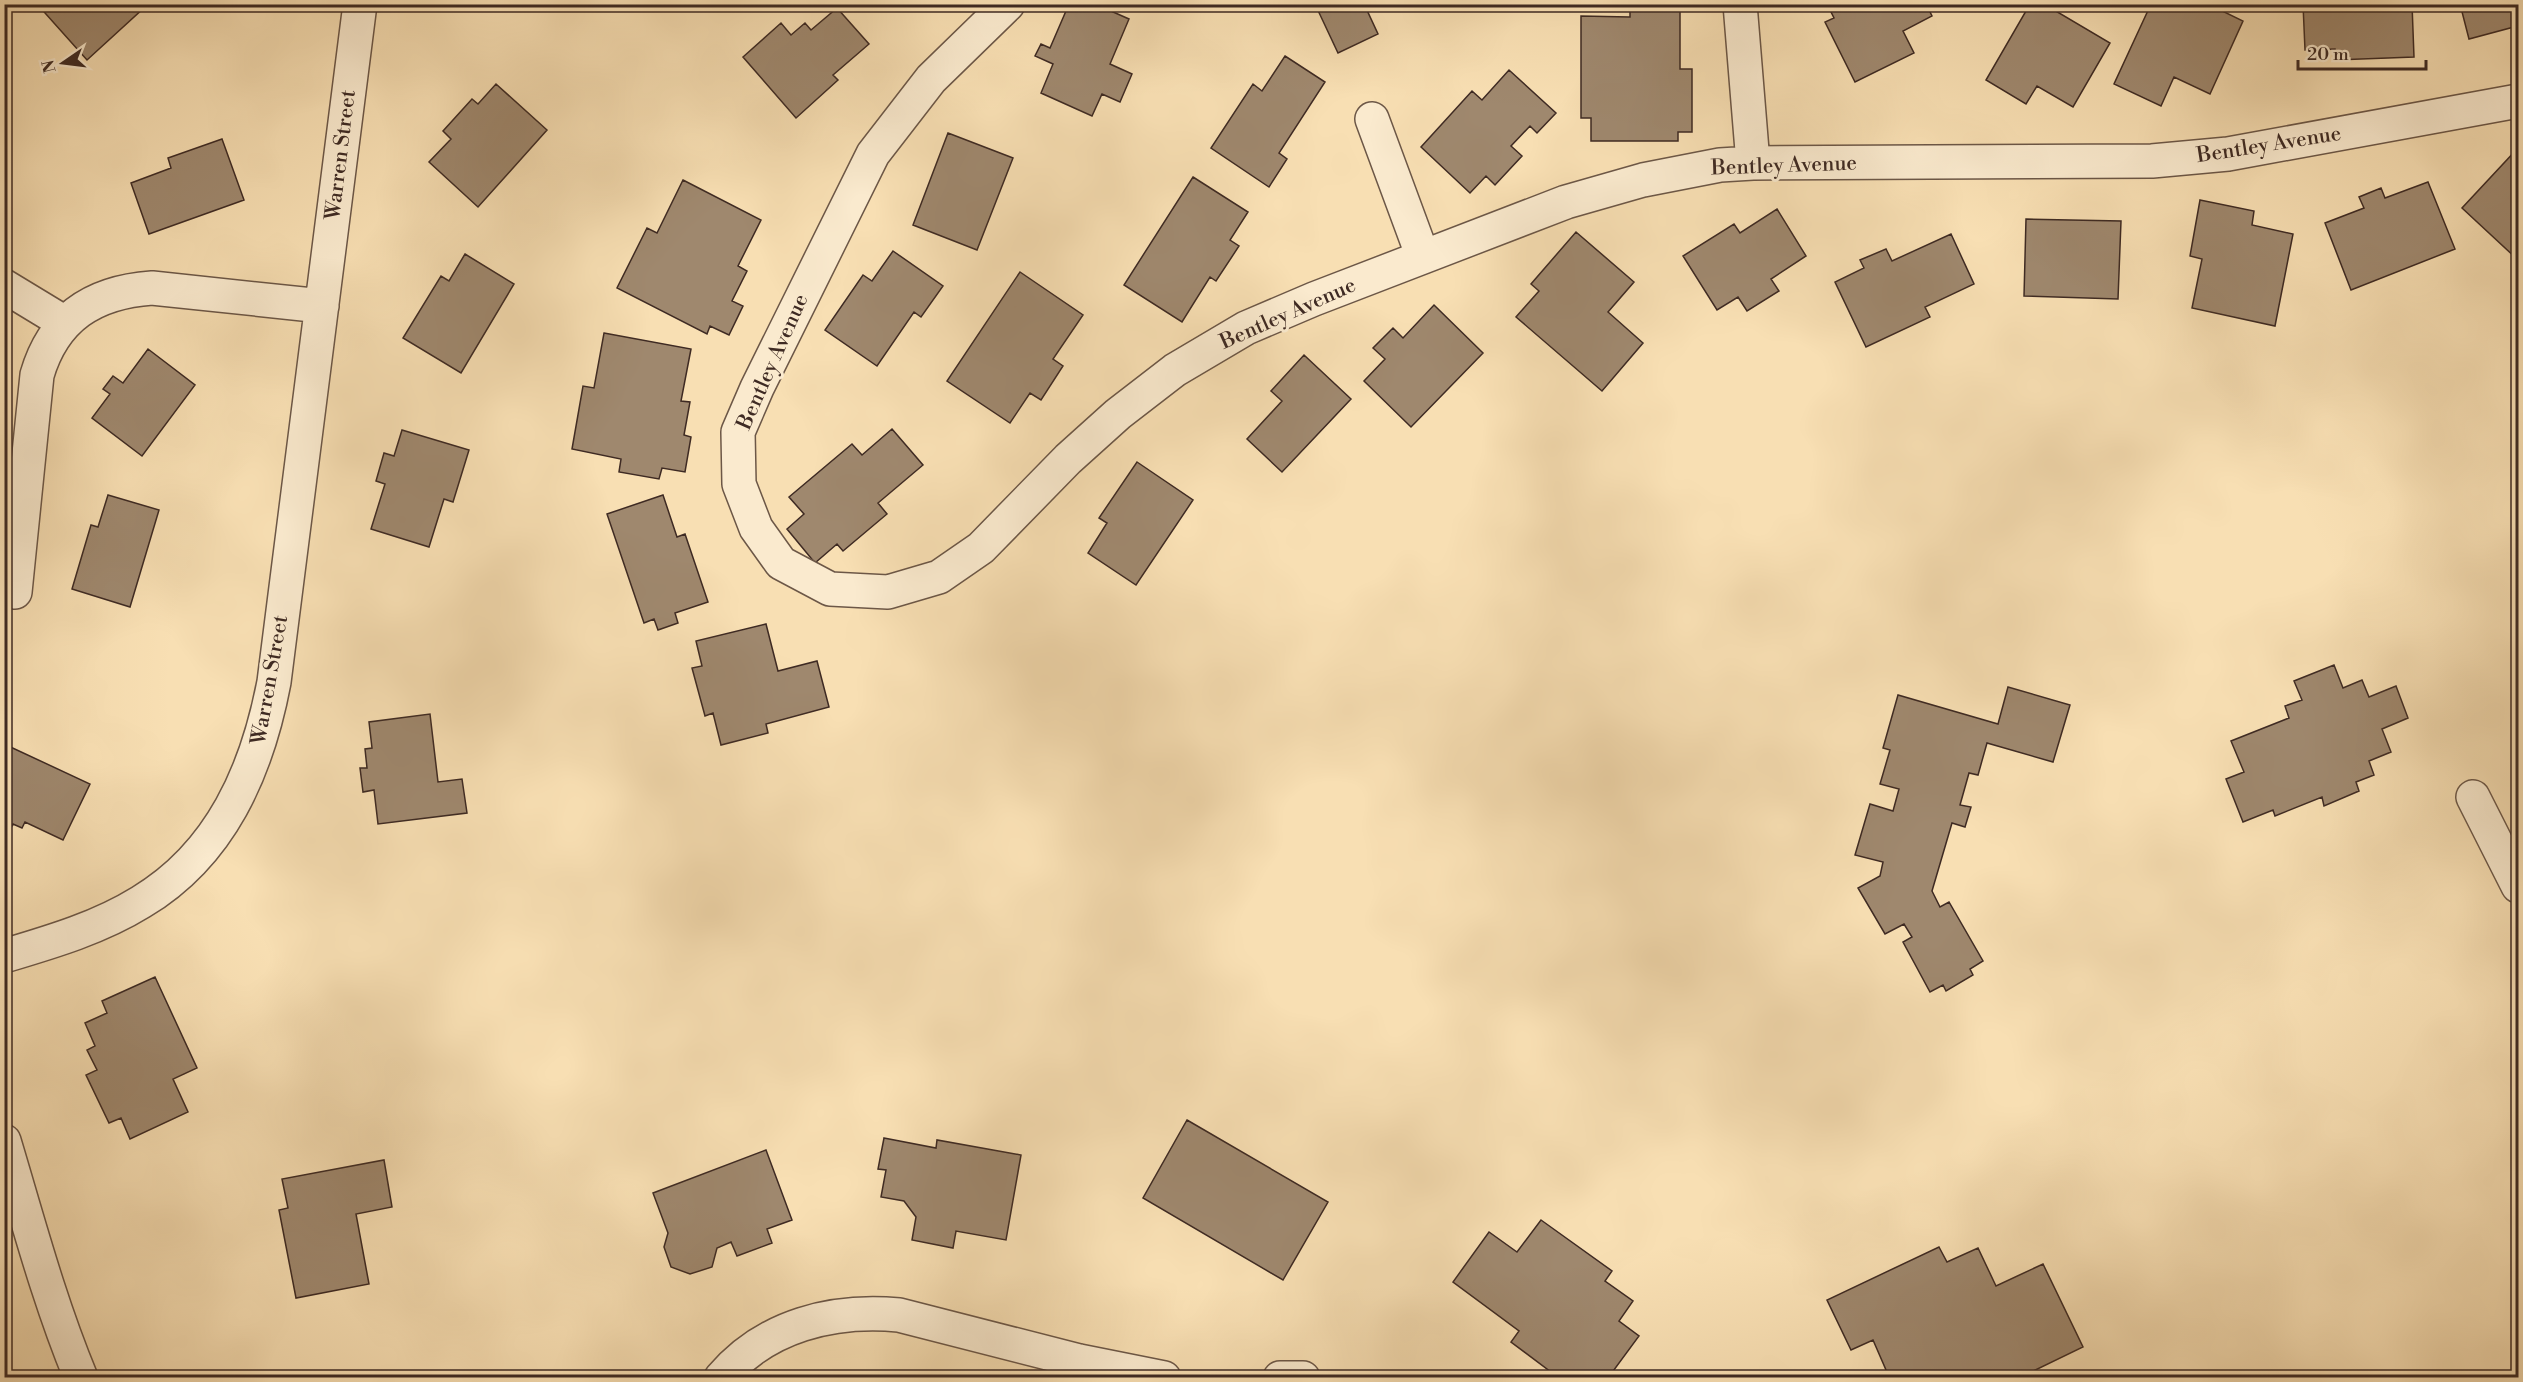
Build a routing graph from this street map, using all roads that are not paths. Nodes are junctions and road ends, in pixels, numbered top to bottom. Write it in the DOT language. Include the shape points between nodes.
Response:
graph roads {
  1 [pos="360,4"];
  2 [pos="1008,4"];
  3 [pos="1740,4"];
  4 [pos="2518,101"];
  5 [pos="1372,119"];
  6 [pos="1753,163"];
  7 [pos="1423,257"];
  8 [pos="4,286"];
  9 [pos="322,306"];
  10 [pos="65,323"];
  11 [pos="15,592"];
  12 [pos="2472,796"];
  13 [pos="2518,886"];
  14 [pos="4,956"];
  15 [pos="4,1141"];
  16 [pos="1078,1369"];
  17 [pos="81,1377"];
  18 [pos="721,1377"];
  19 [pos="1164,1377"];
  20 [pos="1280,1377"];
  21 [pos="1303,1377"];
  1 -- 9 [label="street, Warren Street"];
  2 -- 7 [label="street, Bentley Avenue" via="931,80 873,154 738,432 739,484 756,528 781,563 830,590 888,592 939,577 981,548 1068,459 1175,370 1246,328"];
  3 -- 6 [label="street"];
  4 -- 6 [label="street, Bentley Avenue" via="2228,154 2152,161"];
  5 -- 7 [label="street"];
  6 -- 7 [label="street, Bentley Avenue" via="1720,165 1642,180 1566,202"];
  8 -- 10 [label="street"];
  9 -- 10 [label="street" via="136,289 100,298"];
  9 -- 14 [label="street, Warren Street" via="274,682 255,759 217,830 193,861 167,883 109,920"];
  10 -- 11 [label="street" via="47,348 37,375"];
  12 -- 13 [label="street"];
  15 -- 17 [label="street" via="45,1280"];
  16 -- 18 [label="street" via="899,1315 875,1313 828,1317 777,1333 735,1361"];
  16 -- 19 [label="street"];
  20 -- 21 [label="street"];
}
